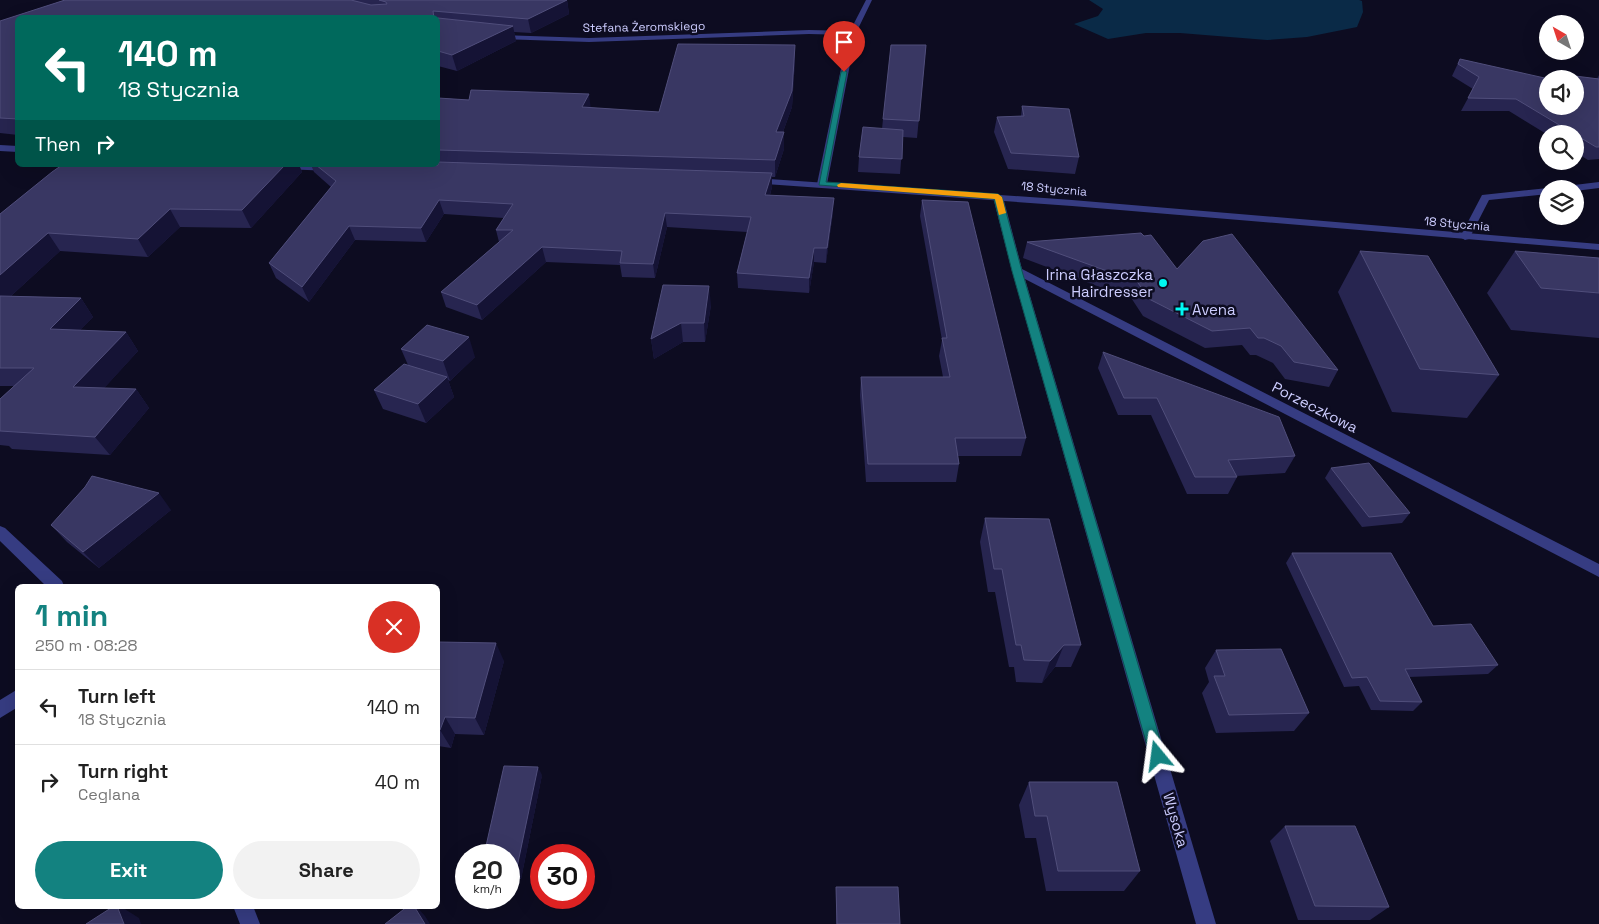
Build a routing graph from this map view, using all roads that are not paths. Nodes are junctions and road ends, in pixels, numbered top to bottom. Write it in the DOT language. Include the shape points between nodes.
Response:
graph roads {
  1 [pos="869,0"];
  2 [pos="852,33"];
  3 [pos="487,36"];
  4 [pos="0,148"];
  5 [pos="15,149"];
  6 [pos="308,167"];
  7 [pos="342,168"];
  8 [pos="749,181"];
  9 [pos="822,184"];
  10 [pos="1599,185"];
  11 [pos="1584,187"];
  12 [pos="1539,192"];
  13 [pos="998,197"];
  14 [pos="1465,237"];
  15 [pos="1599,248"];
  16 [pos="1017,271"];
  17 [pos="0,532"];
  18 [pos="1599,571"];
  19 [pos="54,584"];
  20 [pos="15,699"];
  21 [pos="0,710"];
  22 [pos="244,909"];
  23 [pos="250,924"];
  24 [pos="1206,924"];
  1 -- 2 [label="street"];
  2 -- 3 [label="street, Stefana Żeromskiego" via="589,40"];
  2 -- 9 [label="street"];
  4 -- 5 [label="street"];
  6 -- 7 [label="street"];
  8 -- 9 [label="street, 18 Stycznia"];
  9 -- 13 [label="street, 18 Stycznia"];
  10 -- 11 [label="street"];
  12 -- 14 [label="street" via="1485,197"];
  13 -- 14 [label="street, 18 Stycznia"];
  13 -- 16 [label="street, Wysoka"];
  14 -- 15 [label="street, 18 Stycznia"];
  16 -- 18 [label="street, Porzeczkowa"];
  16 -- 24 [label="street, Wysoka"];
  17 -- 19 [label="street"];
  20 -- 21 [label="street"];
  22 -- 23 [label="street"];
}
